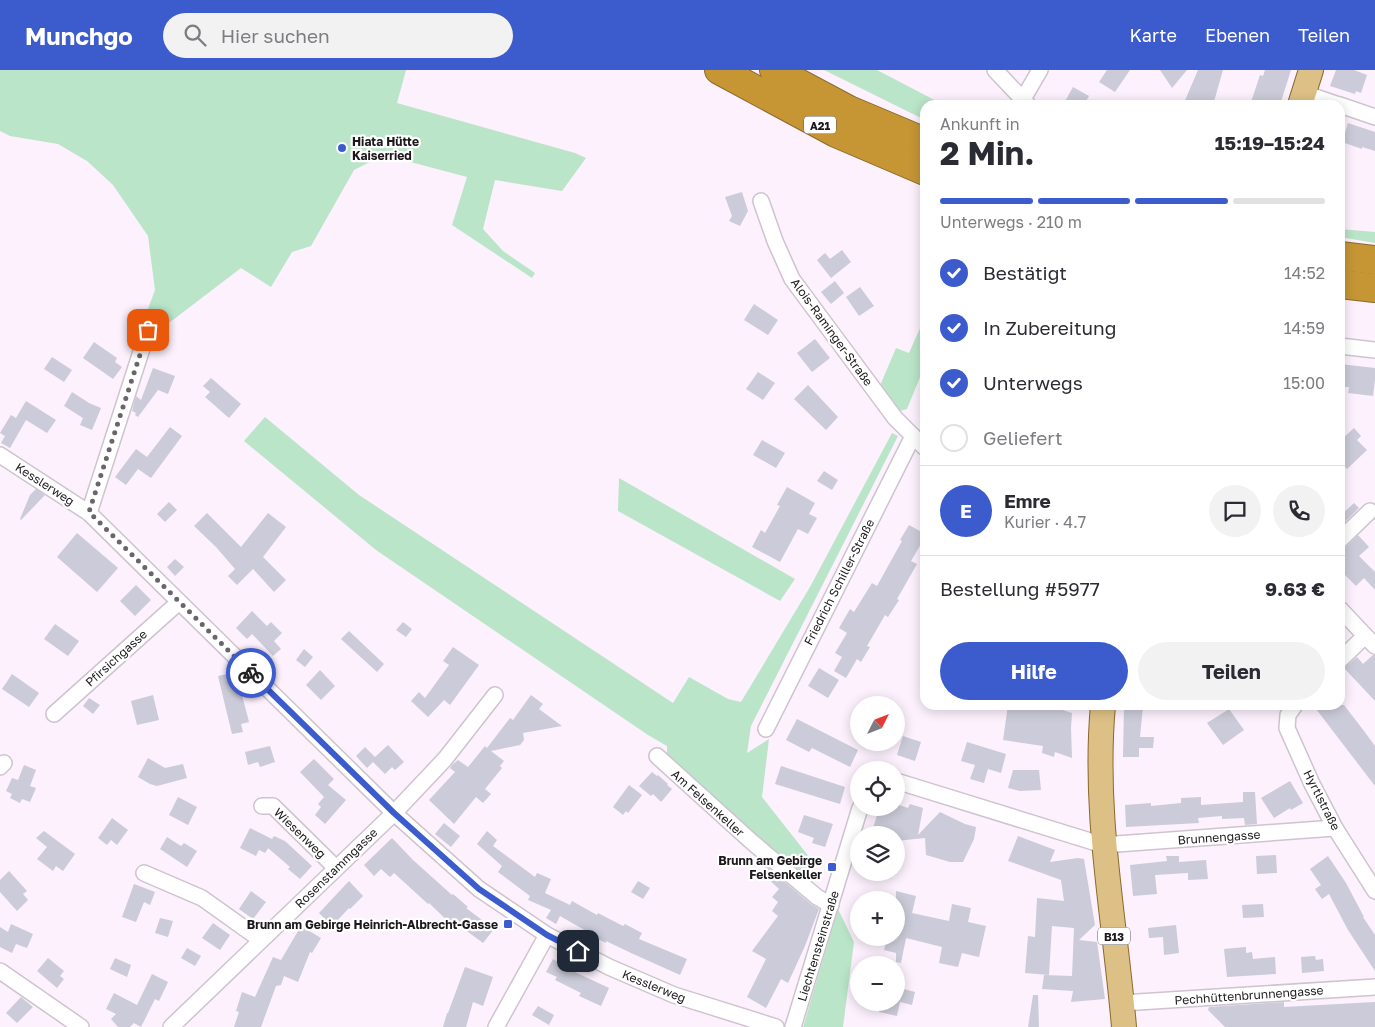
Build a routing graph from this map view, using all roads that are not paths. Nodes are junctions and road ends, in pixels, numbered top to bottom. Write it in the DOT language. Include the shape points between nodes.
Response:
graph roads {
  1 [pos="719,70"];
  2 [pos="774,70"];
  3 [pos="994,70"];
  4 [pos="1040,70"];
  5 [pos="1311,70"];
  6 [pos="1302,99"];
  7 [pos="1024,100"];
  8 [pos="1027,100"];
  9 [pos="1345,107"];
  10 [pos="1375,117"];
  11 [pos="920,140"];
  12 [pos="920,169"];
  13 [pos="761,202"];
  14 [pos="1345,257"];
  15 [pos="1375,260"];
  16 [pos="1345,285"];
  17 [pos="1375,288"];
  18 [pos="148,330"];
  19 [pos="1345,347"];
  20 [pos="1375,350"];
  21 [pos="913,436"];
  22 [pos="920,443"];
  23 [pos="0,455"];
  24 [pos="1370,511"];
  25 [pos="89,512"];
  26 [pos="1345,535"];
  27 [pos="179,602"];
  28 [pos="1345,614"];
  29 [pos="1370,641"];
  30 [pos="1345,657"];
  31 [pos="495,694"];
  32 [pos="1102,710"];
  33 [pos="1292,710"];
  34 [pos="54,714"];
  35 [pos="766,729"];
  36 [pos="656,756"];
  37 [pos="905,784"];
  38 [pos="262,806"];
  39 [pos="394,813"];
  40 [pos="858,816"];
  41 [pos="1335,828"];
  42 [pos="1104,845"];
  43 [pos="336,868"];
  44 [pos="144,873"];
  45 [pos="1375,891"];
  46 [pos="831,905"];
  47 [pos="547,935"];
  48 [pos="261,940"];
  49 [pos="0,971"];
  50 [pos="1375,987"];
  51 [pos="1122,1003"];
  52 [pos="81,1027"];
  53 [pos="171,1027"];
  54 [pos="496,1027"];
  55 [pos="776,1027"];
  56 [pos="793,1027"];
  57 [pos="1124,1027"];
  1 -- 12 [label="highway, A21" via="836,133"];
  2 -- 11 [label="highway, A21" via="849,110"];
  3 -- 7 [label="street"];
  4 -- 8 [label="street"];
  5 -- 6 [label="main road"];
  9 -- 10 [label="street"];
  13 -- 21 [label="street, Alois-Raminger-Straße" via="792,278 894,418"];
  14 -- 15 [label="highway"];
  16 -- 17 [label="highway"];
  18 -- 25 [label="street"];
  19 -- 20 [label="street"];
  21 -- 22 [label="street, Alois-Raminger-Straße"];
  21 -- 35 [label="street, Friedrich Schiller-Straße"];
  23 -- 25 [label="street, Kesslerweg"];
  24 -- 26 [label="street"];
  25 -- 27 [label="street, Kesslerweg"];
  27 -- 34 [label="street, Pfirsichgasse"];
  27 -- 39 [label="street, Kesslerweg"];
  28 -- 29 [label="street"];
  29 -- 30 [label="street"];
  31 -- 39 [label="street, Rosenstammgasse" via="446,759"];
  32 -- 42 [label="main road, B13" via="1100,789"];
  33 -- 41 [label="street, Hyrtlstraße" via="1288,728"];
  36 -- 46 [label="street, Am Felsenkeller" via="752,842"];
  37 -- 42 [label="street"];
  38 -- 43 [label="street, Wiesenweg" via="273,806"];
  39 -- 43 [label="street, Rosenstammgasse"];
  39 -- 47 [label="street, Kesslerweg" via="479,889"];
  40 -- 46 [label="street, Liechtensteinstraße"];
  41 -- 42 [label="street, Brunnengasse"];
  41 -- 45 [label="street, Hyrtlstraße"];
  42 -- 51 [label="main road, B13"];
  43 -- 48 [label="street, Rosenstammgasse"];
  44 -- 48 [label="street" via="202,898"];
  46 -- 56 [label="street, Liechtensteinstraße"];
  47 -- 54 [label="street"];
  47 -- 55 [label="street, Kesslerweg" via="674,995"];
  48 -- 53 [label="street, Rosenstammgasse"];
  49 -- 52 [label="street"];
  50 -- 51 [label="street, Pechhüttenbrunnengasse"];
  51 -- 57 [label="main road, B13"];
}
